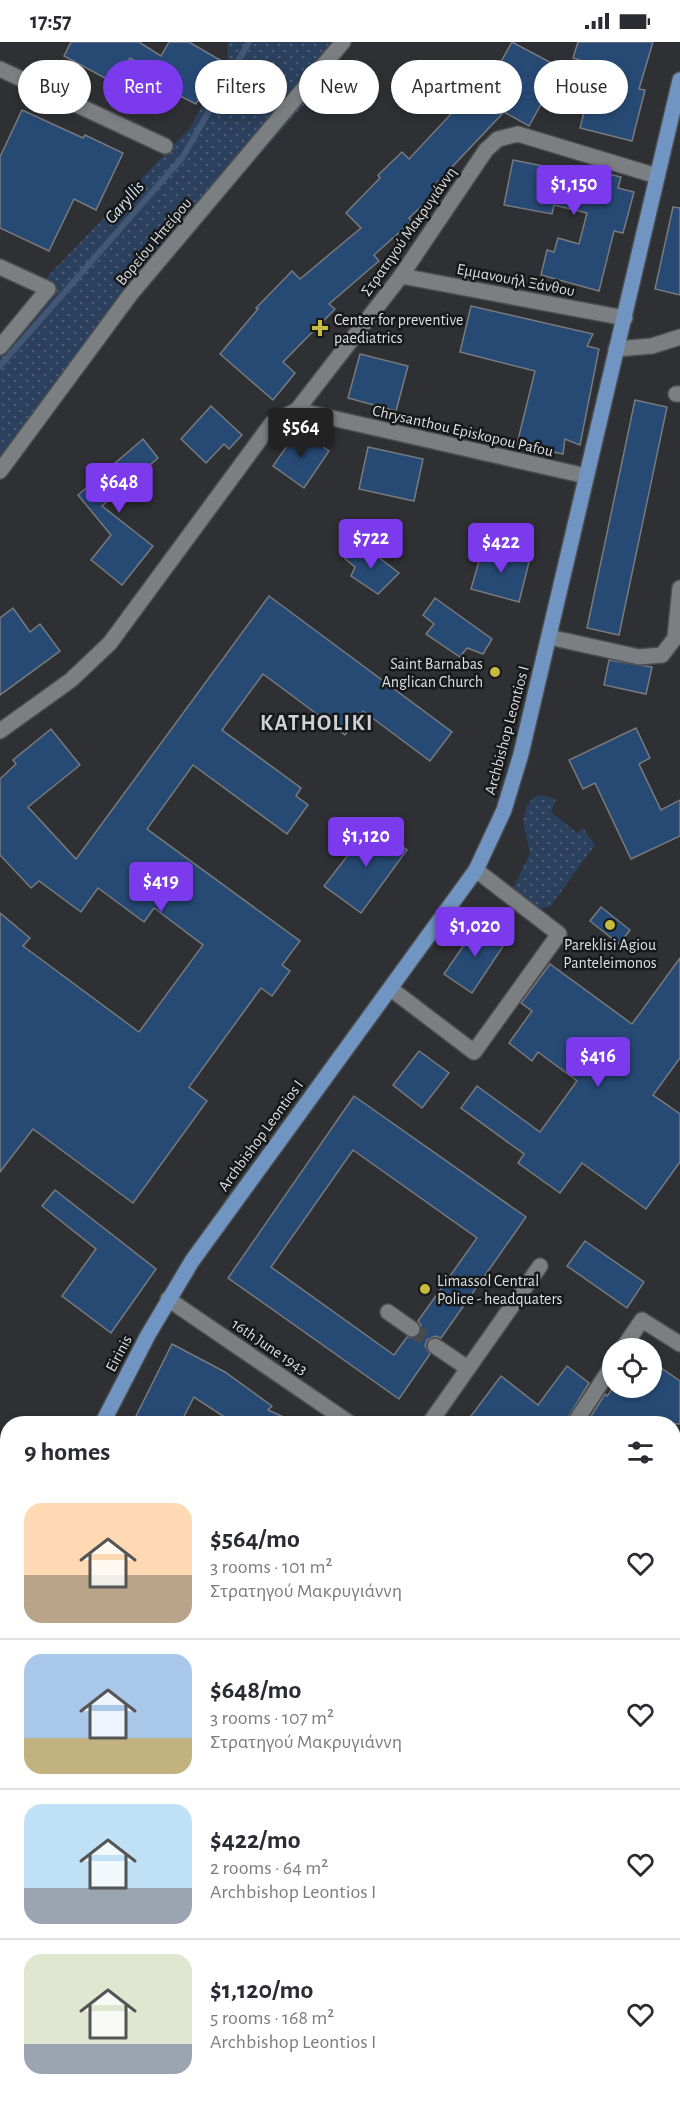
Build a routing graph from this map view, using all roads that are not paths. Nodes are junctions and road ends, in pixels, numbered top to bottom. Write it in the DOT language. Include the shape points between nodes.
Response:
graph roads {
  1 [pos="343,42"];
  2 [pos="0,69"];
  3 [pos="680,80"];
  4 [pos="165,146"];
  5 [pos="657,176"];
  6 [pos="0,267"];
  7 [pos="401,276"];
  8 [pos="625,318"];
  9 [pos="680,338"];
  10 [pos="0,347"];
  11 [pos="616,349"];
  12 [pos="297,410"];
  13 [pos="0,471"];
  14 [pos="586,476"];
  15 [pos="680,588"];
  16 [pos="549,637"];
  17 [pos="0,731"];
  18 [pos="476,870"];
  19 [pos="391,988"];
  20 [pos="540,1266"];
  21 [pos="168,1299"];
  22 [pos="388,1312"];
  23 [pos="412,1329"];
  24 [pos="630,1338"];
  25 [pos="680,1344"];
  26 [pos="435,1346"];
  27 [pos="466,1367"];
  28 [pos="602,1381"];
  29 [pos="106,1416"];
  30 [pos="339,1416"];
  31 [pos="434,1416"];
  32 [pos="579,1416"];
  1 -- 13 [label="street, Βορείου Ηπείρου" via="130,295"];
  2 -- 4 [label="street"];
  3 -- 5 [label="main road, Archbishop Leontios I"];
  5 -- 7 [label="street, Στρατηγού Μακρυγιάννη" via="509,134 486,150"];
  5 -- 8 [label="main road, Archbishop Leontios I"];
  6 -- 10 [label="street" via="48,290"];
  7 -- 8 [label="street, Εμμανουήλ Ξάνθου"];
  7 -- 12 [label="street, Στρατηγού Μακρυγιάννη"];
  8 -- 11 [label="main road, Archbishop Leontios I"];
  9 -- 11 [label="street" via="652,346"];
  11 -- 14 [label="main road, Archbishop Leontios I"];
  12 -- 14 [label="street, Chrysanthou Episkopou Pafou"];
  12 -- 17 [label="street, Στρατηγού Μακρυγιάννη" via="272,423 110,643 92,662"];
  14 -- 16 [label="main road, Archbishop Leontios I"];
  15 -- 16 [label="street" via="675,638 662,655 639,657"];
  16 -- 18 [label="main road, Archbishop Leontios I" via="504,810"];
  18 -- 19 [label="main road, Archbishop Leontios I"];
  18 -- 19 [label="street" via="559,934 513,998 474,1052"];
  19 -- 21 [label="main road, Archbishop Leontios I"];
  20 -- 27 [label="street"];
  21 -- 29 [label="main road, Eirinis"];
  21 -- 30 [label="street, 16th June 1943"];
  22 -- 23 [label="street"];
  24 -- 25 [label="street" via="642,1320"];
  26 -- 27 [label="street"];
  27 -- 31 [label="street"];
  28 -- 32 [label="street"];
}
